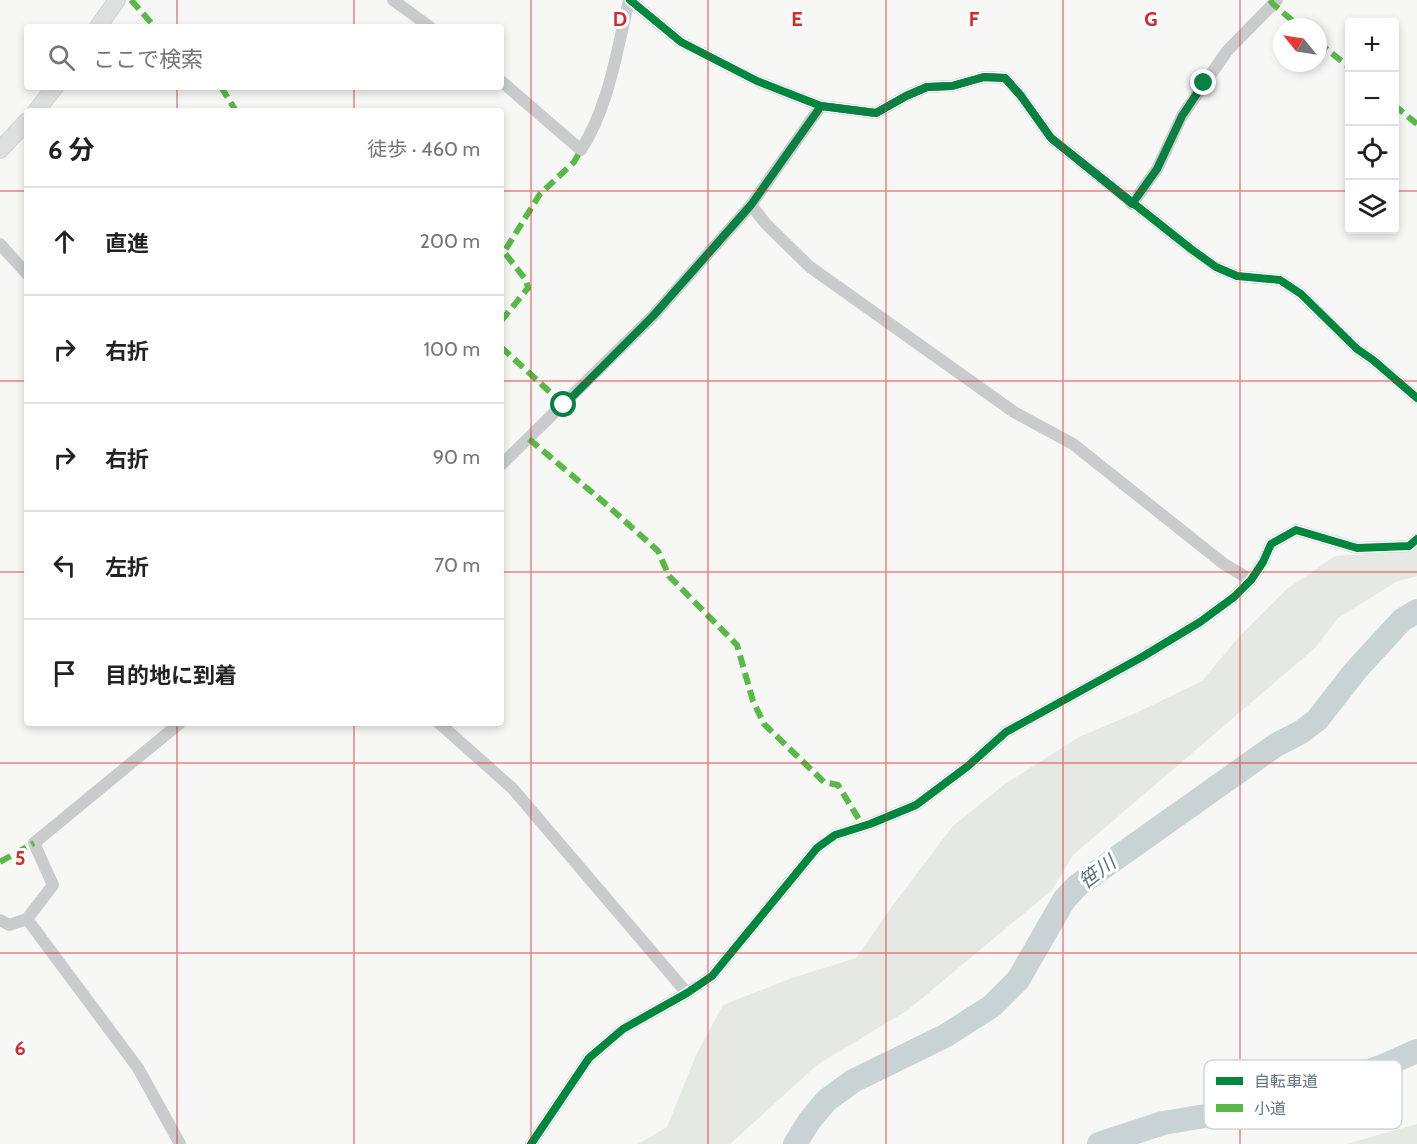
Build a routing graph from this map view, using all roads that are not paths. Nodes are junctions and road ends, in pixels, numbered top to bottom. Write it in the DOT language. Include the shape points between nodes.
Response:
graph roads {
  1 [pos="117,0"];
  2 [pos="393,0"];
  3 [pos="629,0"];
  4 [pos="1277,0"];
  5 [pos="100,24"];
  6 [pos="426,24"];
  7 [pos="504,84"];
  8 [pos="53,90"];
  9 [pos="821,106"];
  10 [pos="38,108"];
  11 [pos="24,124"];
  12 [pos="0,150"];
  13 [pos="1132,204"];
  14 [pos="751,205"];
  15 [pos="0,244"];
  16 [pos="24,271"];
  17 [pos="1417,398"];
  18 [pos="504,462"];
  19 [pos="1417,539"];
  20 [pos="1251,580"];
  21 [pos="176,726"];
  22 [pos="442,726"];
  23 [pos="27,919"];
  24 [pos="0,920"];
  25 [pos="687,993"];
  26 [pos="180,1144"];
  27 [pos="531,1144"];
  1 -- 5 [label="main road"];
  2 -- 6 [label="street"];
  3 -- 7 [label="street" via="594,130 581,150"];
  3 -- 9 [label="street" via="681,42 757,81"];
  4 -- 13 [label="street" via="1227,51 1182,116 1157,169"];
  8 -- 10 [label="main road"];
  9 -- 13 [label="street" via="876,113 927,87 952,86 984,77 1005,78 1051,138"];
  9 -- 14 [label="street"];
  11 -- 12 [label="main road"];
  13 -- 17 [label="street" via="1216,267 1237,276 1280,280 1301,294 1357,349"];
  14 -- 18 [label="street" via="653,316"];
  14 -- 20 [label="street" via="810,267 1014,412 1073,444 1224,564"];
  15 -- 16 [label="street"];
  19 -- 20 [label="street" via="1409,546 1358,548 1296,530 1271,544"];
  20 -- 25 [label="street" via="1200,622 1006,732 916,805 835,835 817,848 712,976"];
  21 -- 23 [label="street" via="34,843 53,885"];
  22 -- 25 [label="street" via="512,788"];
  23 -- 24 [label="street" via="9,925"];
  23 -- 26 [label="street" via="138,1068"];
  25 -- 27 [label="street" via="623,1029 589,1058"];
}
